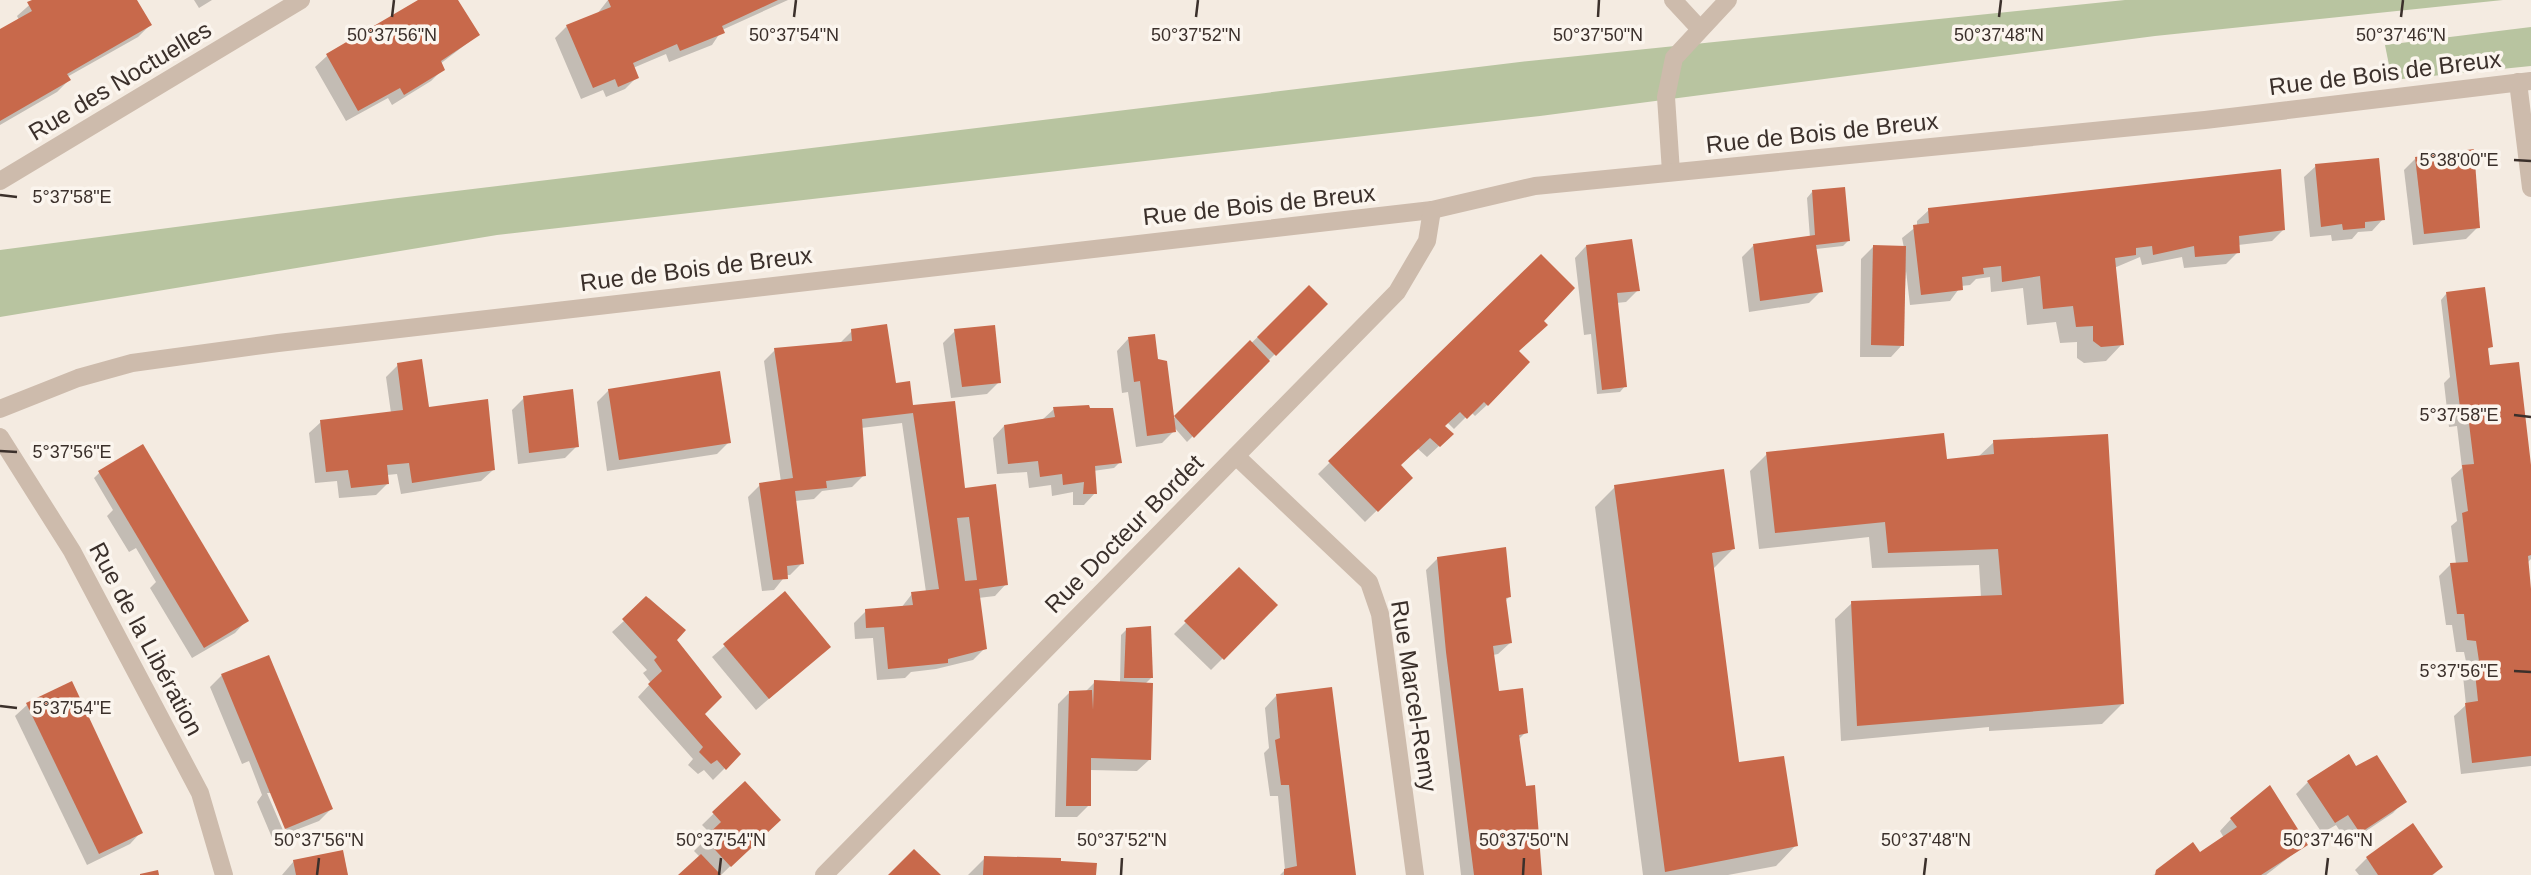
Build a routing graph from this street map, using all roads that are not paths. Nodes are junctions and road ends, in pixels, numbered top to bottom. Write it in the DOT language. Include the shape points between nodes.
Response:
graph roads {
  1 [pos="301,0"];
  2 [pos="1672,0"];
  3 [pos="1728,0"];
  4 [pos="1699,28"];
  5 [pos="2525,81"];
  6 [pos="1671,172"];
  7 [pos="0,181"];
  8 [pos="2531,188"];
  9 [pos="1432,210"];
  10 [pos="0,409"];
  11 [pos="0,437"];
  12 [pos="1236,456"];
  13 [pos="223,875"];
  14 [pos="824,875"];
  15 [pos="1415,875"];
  1 -- 7 [label="street, Rue des Noctuelles"];
  2 -- 4 [label="street"];
  3 -- 4 [label="street"];
  4 -- 6 [label="street" via="1674,58 1666,97"];
  5 -- 6 [label="street, Rue de Bois de Breux" via="2205,120"];
  5 -- 8 [label="street"];
  6 -- 9 [label="street, Rue de Bois de Breux" via="1535,186"];
  9 -- 10 [label="street, Rue de Bois de Breux" via="132,363 78,378"];
  9 -- 12 [label="street, Rue Docteur Bordet" via="1427,241 1397,292"];
  11 -- 13 [label="street, Rue de la Libération" via="72,551 200,793"];
  12 -- 14 [label="street, Rue Docteur Bordet"];
  12 -- 15 [label="street, Rue Marcel-Remy" via="1369,582 1380,614"];
}
